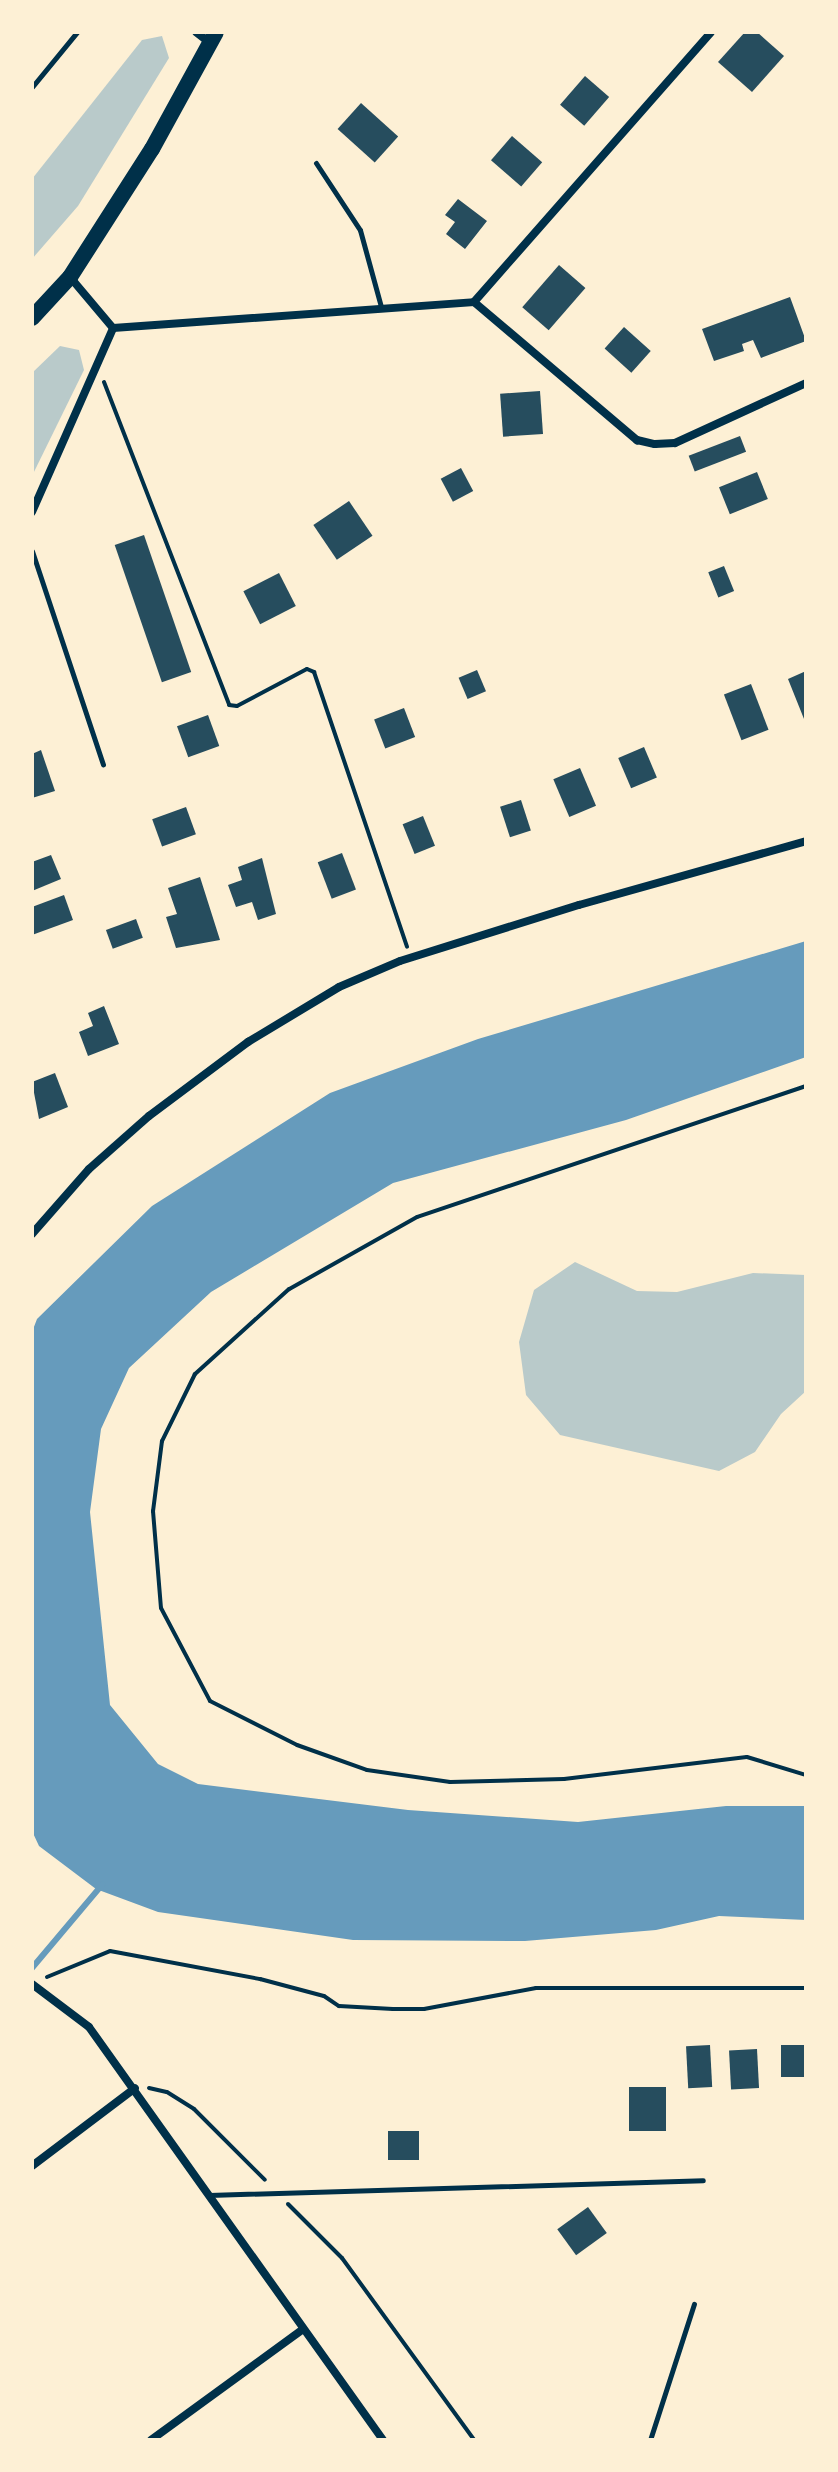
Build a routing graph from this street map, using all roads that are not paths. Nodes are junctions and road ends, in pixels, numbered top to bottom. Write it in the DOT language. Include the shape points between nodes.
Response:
graph roads {
  1 [pos="77,32"];
  2 [pos="196,32"];
  3 [pos="711,32"];
  4 [pos="213,38"];
  5 [pos="32,87"];
  6 [pos="316,163"];
  7 [pos="70,277"];
  8 [pos="474,302"];
  9 [pos="381,307"];
  10 [pos="32,318"];
  11 [pos="113,328"];
  12 [pos="806,383"];
  13 [pos="32,512"];
  14 [pos="32,551"];
  15 [pos="103,765"];
  16 [pos="806,841"];
  17 [pos="32,1234"];
  18 [pos="32,1982"];
  19 [pos="135,2088"];
  20 [pos="32,2166"];
  21 [pos="703,2180"];
  22 [pos="209,2195"];
  23 [pos="694,2304"];
  24 [pos="303,2329"];
  25 [pos="151,2440"];
  26 [pos="383,2440"];
  27 [pos="650,2440"];
  1 -- 5 [label="lane"];
  2 -- 4 [label="street"];
  3 -- 8 [label="street"];
  4 -- 7 [label="highway" via="152,149"];
  6 -- 9 [label="lane" via="360,230"];
  7 -- 10 [label="highway"];
  7 -- 11 [label="street"];
  8 -- 9 [label="street"];
  8 -- 12 [label="street" via="637,440 675,443"];
  9 -- 11 [label="street"];
  11 -- 13 [label="street"];
  14 -- 15 [label="lane"];
  16 -- 17 [label="street" via="411,958 339,987 198,1078 89,1169"];
  18 -- 19 [label="street" via="89,2027"];
  19 -- 20 [label="street"];
  19 -- 22 [label="street"];
  21 -- 22 [label="lane"];
  22 -- 24 [label="street"];
  23 -- 27 [label="lane"];
  24 -- 25 [label="street"];
  24 -- 26 [label="street"];
}
